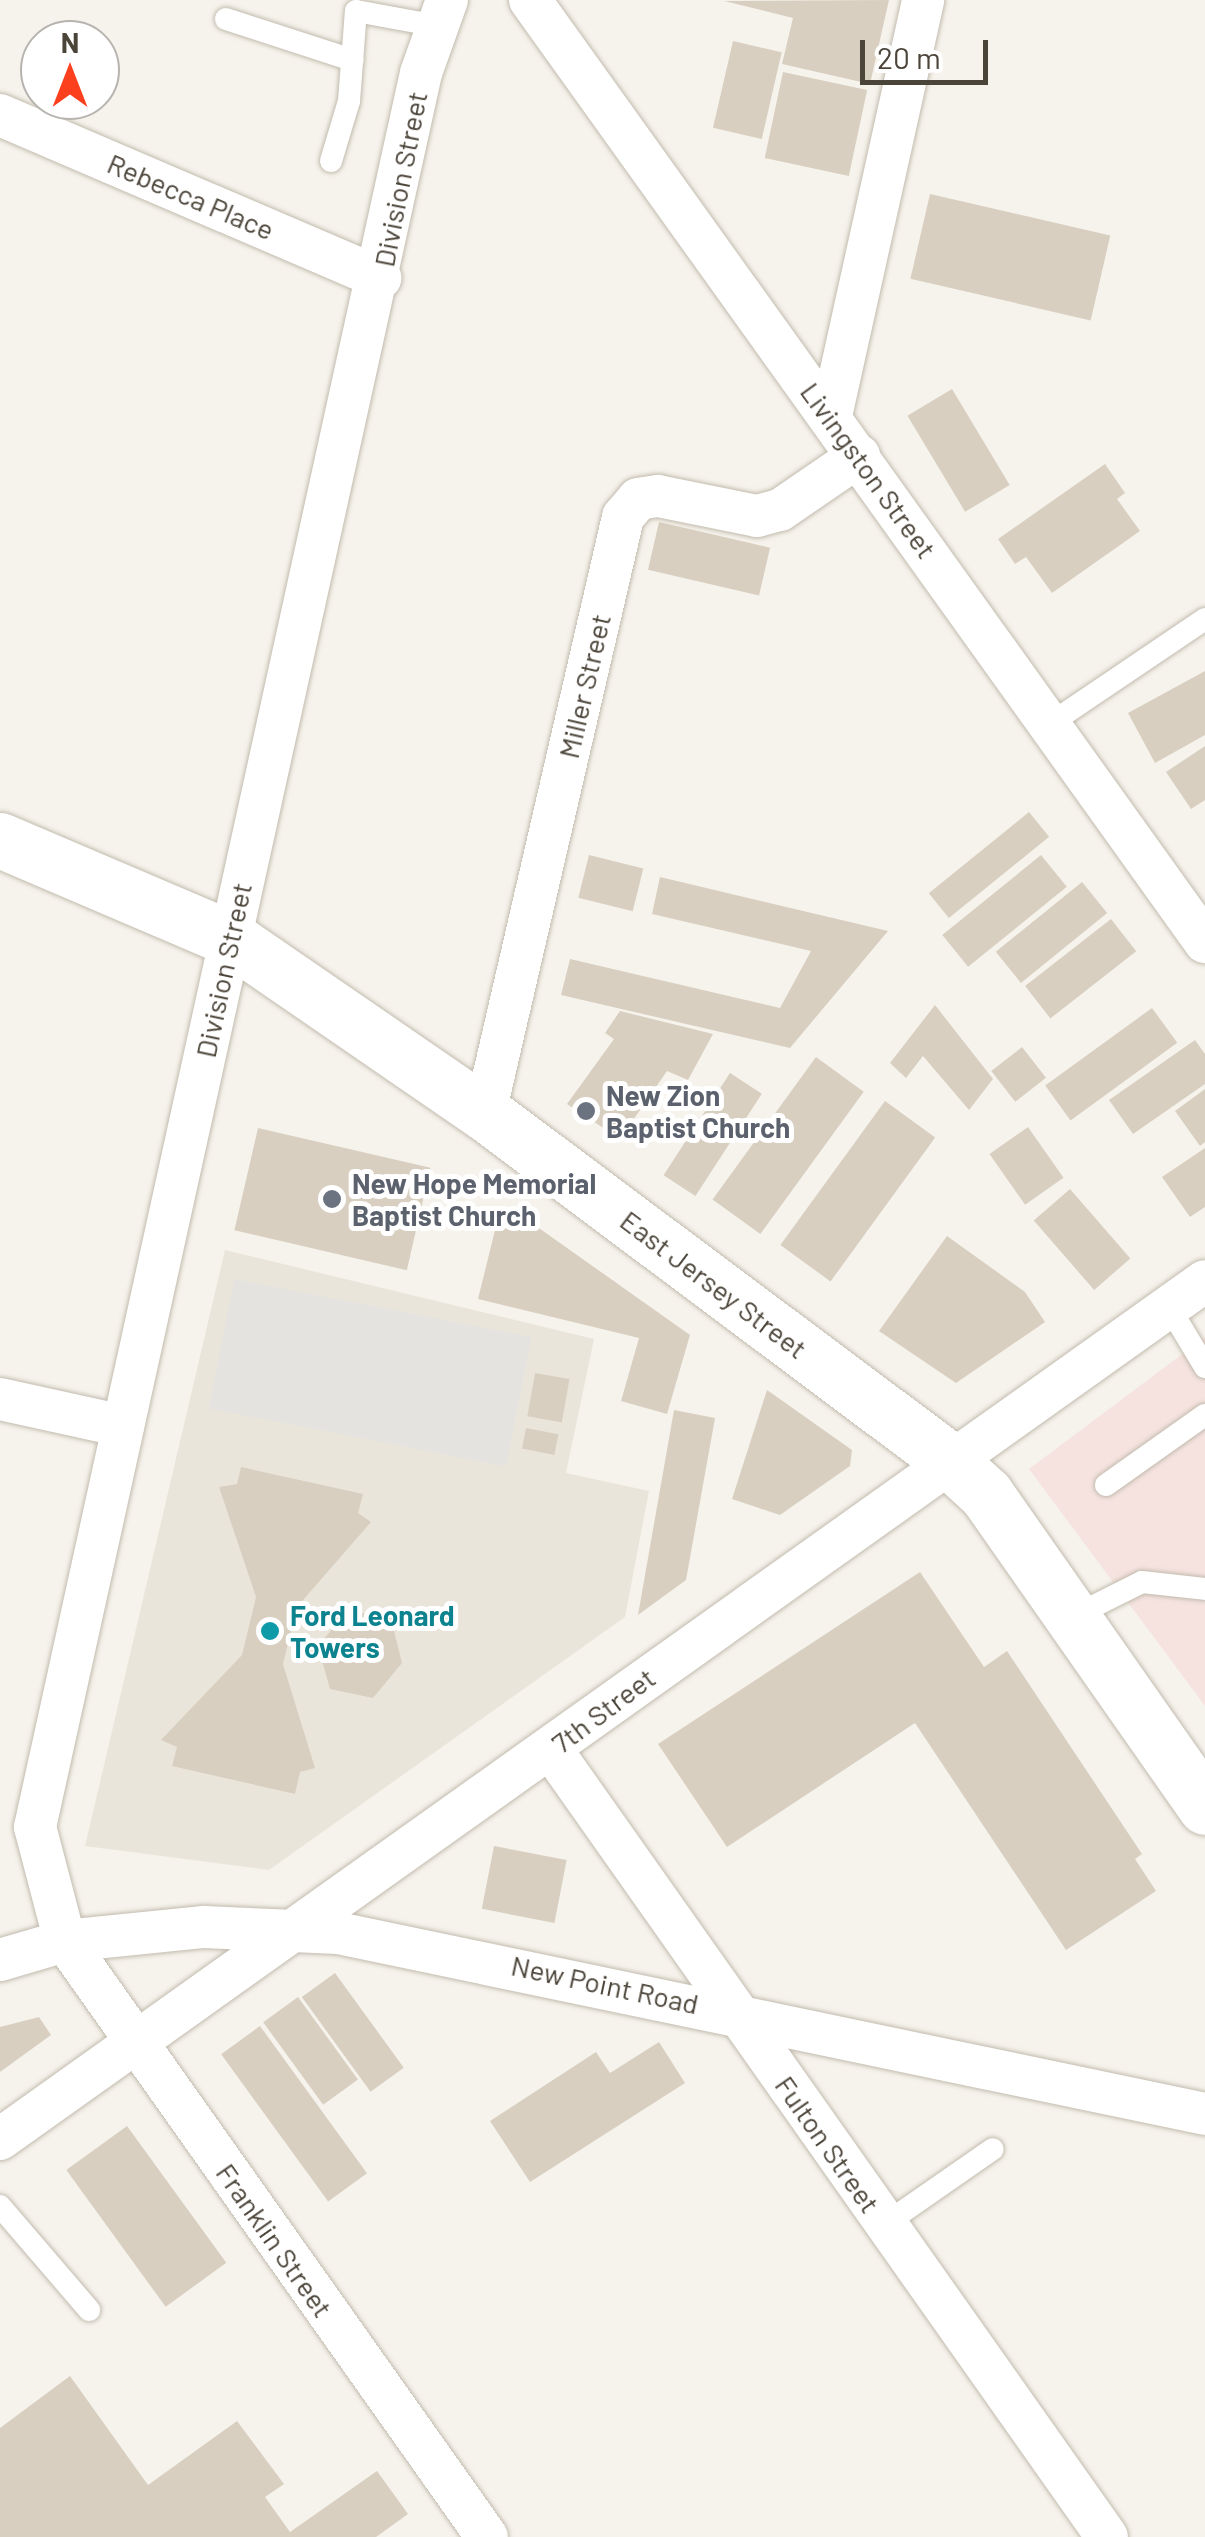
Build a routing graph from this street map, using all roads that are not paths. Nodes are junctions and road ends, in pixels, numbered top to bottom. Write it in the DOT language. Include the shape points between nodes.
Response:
graph roads {
  1 [pos="530,0"];
  2 [pos="923,0"];
  3 [pos="442,13"];
  4 [pos="226,19"];
  5 [pos="352,60"];
  6 [pos="0,115"];
  7 [pos="330,161"];
  8 [pos="381,278"];
  9 [pos="830,416"];
  10 [pos="860,456"];
  11 [pos="1205,619"];
  12 [pos="1051,723"];
  13 [pos="0,840"];
  14 [pos="230,938"];
  15 [pos="1205,942"];
  16 [pos="485,1113"];
  17 [pos="1205,1281"];
  18 [pos="1169,1308"];
  19 [pos="1205,1368"];
  20 [pos="0,1399"];
  21 [pos="1205,1415"];
  22 [pos="123,1426"];
  23 [pos="949,1460"];
  24 [pos="1106,1485"];
  25 [pos="1205,1589"];
  26 [pos="1072,1617"];
  27 [pos="550,1749"];
  28 [pos="1205,1806"];
  29 [pos="293,1929"];
  30 [pos="64,1941"];
  31 [pos="0,1960"];
  32 [pos="733,2010"];
  33 [pos="134,2041"];
  34 [pos="1205,2114"];
  35 [pos="0,2139"];
  36 [pos="993,2150"];
  37 [pos="0,2206"];
  38 [pos="884,2224"];
  39 [pos="89,2310"];
  40 [pos="487,2537"];
  41 [pos="1107,2537"];
  1 -- 9 [label="street, Livingston Street"];
  2 -- 9 [label="street"];
  3 -- 5 [label="lane" via="356,11"];
  3 -- 8 [label="street, Division Street" via="421,73"];
  4 -- 5 [label="lane"];
  5 -- 7 [label="lane" via="349,101"];
  6 -- 8 [label="street, Rebecca Place"];
  8 -- 14 [label="street, Division Street"];
  9 -- 10 [label="street, Livingston Street"];
  10 -- 12 [label="street, Livingston Street"];
  10 -- 16 [label="street, Miller Street" via="780,510 757,516 658,496 638,499 624,517"];
  11 -- 12 [label="lane"];
  12 -- 15 [label="street, Livingston Street"];
  13 -- 14 [label="street, East Jersey Street"];
  14 -- 16 [label="street, East Jersey Street"];
  14 -- 22 [label="street, Division Street"];
  16 -- 23 [label="street, East Jersey Street"];
  17 -- 18 [label="street, 7th Street"];
  18 -- 19 [label="lane"];
  18 -- 23 [label="street, 7th Street"];
  20 -- 22 [label="street"];
  21 -- 24 [label="lane"];
  22 -- 30 [label="street, Division Street" via="35,1828"];
  23 -- 26 [label="street, East Jersey Street" via="986,1494"];
  23 -- 27 [label="street, 7th Street"];
  25 -- 26 [label="lane" via="1142,1582"];
  26 -- 28 [label="street, East Jersey Street"];
  27 -- 29 [label="street, 7th Street"];
  27 -- 32 [label="street, Fulton Street"];
  29 -- 30 [label="street, New Point Road" via="204,1926"];
  29 -- 32 [label="street, New Point Road" via="417,1945"];
  29 -- 33 [label="street, 7th Street"];
  30 -- 31 [label="street, New Point Road"];
  30 -- 33 [label="street, Franklin Street"];
  32 -- 34 [label="street, New Point Road"];
  32 -- 38 [label="street, Fulton Street"];
  33 -- 35 [label="street, 7th Street"];
  33 -- 40 [label="street, Franklin Street"];
  36 -- 38 [label="lane"];
  37 -- 39 [label="lane"];
  38 -- 41 [label="street, Fulton Street"];
}
